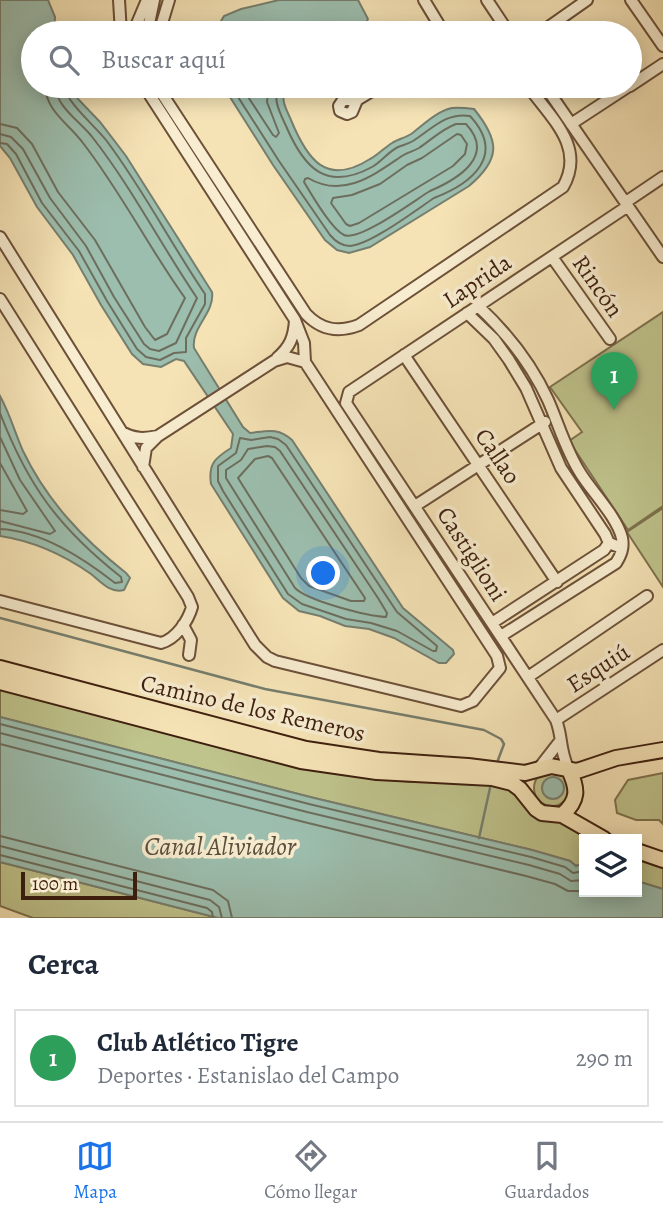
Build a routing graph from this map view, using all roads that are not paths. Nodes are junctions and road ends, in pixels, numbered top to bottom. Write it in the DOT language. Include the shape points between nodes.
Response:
graph roads {
  1 [pos="119,0"];
  2 [pos="147,0"];
  3 [pos="153,0"];
  4 [pos="169,0"];
  5 [pos="424,0"];
  6 [pos="487,0"];
  7 [pos="587,0"];
  8 [pos="631,0"];
  9 [pos="432,13"];
  10 [pos="120,21"];
  11 [pos="138,21"];
  12 [pos="149,21"];
  13 [pos="163,21"];
  14 [pos="431,21"];
  15 [pos="437,21"];
  16 [pos="501,21"];
  17 [pos="557,21"];
  18 [pos="663,46"];
  19 [pos="663,64"];
  20 [pos="642,78"];
  21 [pos="152,98"];
  22 [pos="165,98"];
  23 [pos="360,98"];
  24 [pos="536,98"];
  25 [pos="553,98"];
  26 [pos="611,98"];
  27 [pos="357,100"];
  28 [pos="571,124"];
  29 [pos="663,177"];
  30 [pos="627,204"];
  31 [pos="0,237"];
  32 [pos="552,257"];
  33 [pos="663,257"];
  34 [pos="0,299"];
  35 [pos="478,306"];
  36 [pos="467,313"];
  37 [pos="11,319"];
  38 [pos="295,320"];
  39 [pos="0,326"];
  40 [pos="610,339"];
  41 [pos="404,355"];
  42 [pos="274,361"];
  43 [pos="305,362"];
  44 [pos="349,391"];
  45 [pos="555,419"];
  46 [pos="541,423"];
  47 [pos="121,432"];
  48 [pos="158,436"];
  49 [pos="479,464"];
  50 [pos="143,467"];
  51 [pos="415,506"];
  52 [pos="609,543"];
  53 [pos="622,548"];
  54 [pos="557,582"];
  55 [pos="647,596"];
  56 [pos="0,601"];
  57 [pos="492,623"];
  58 [pos="183,625"];
  59 [pos="501,636"];
  60 [pos="663,650"];
  61 [pos="188,655"];
  62 [pos="0,668"];
  63 [pos="528,677"];
  64 [pos="0,682"];
  65 [pos="556,720"];
  66 [pos="560,741"];
  67 [pos="663,750"];
  68 [pos="539,768"];
  69 [pos="569,771"];
  70 [pos="531,803"];
  71 [pos="562,815"];
  72 [pos="595,834"];
  73 [pos="642,853"];
  74 [pos="663,860"];
  1 -- 10 [label="street"];
  2 -- 11 [label="street"];
  3 -- 12 [label="street"];
  4 -- 13 [label="street"];
  5 -- 9 [label="street"];
  6 -- 16 [label="street"];
  7 -- 17 [label="street"];
  8 -- 18 [label="street"];
  9 -- 14 [label="street"];
  9 -- 15 [label="street"];
  19 -- 20 [label="street"];
  21 -- 38 [label="street"];
  22 -- 24 [label="street" via="306,314 322,327 338,330 359,326 564,187 571,148"];
  23 -- 27 [label="street"];
  25 -- 28 [label="street"];
  26 -- 28 [label="street"];
  28 -- 30 [label="street"];
  29 -- 30 [label="street, Laprida"];
  30 -- 32 [label="street, Laprida"];
  30 -- 33 [label="street"];
  31 -- 47 [label="street"];
  32 -- 35 [label="street, Laprida"];
  32 -- 40 [label="street, Rincón"];
  34 -- 37 [label="street"];
  35 -- 36 [label="street, Laprida"];
  35 -- 45 [label="street" via="519,348"];
  36 -- 41 [label="street, Laprida"];
  36 -- 46 [label="street" via="509,360"];
  37 -- 39 [label="street"];
  37 -- 58 [label="street" via="188,597 191,611"];
  38 -- 42 [label="street" via="289,346"];
  38 -- 43 [label="street"];
  41 -- 44 [label="street, Laprida"];
  41 -- 49 [label="street, Callao"];
  42 -- 43 [label="street" via="286,357"];
  42 -- 48 [label="street"];
  43 -- 50 [label="street" via="500,662 500,668 467,706 267,657"];
  44 -- 51 [label="street, Castiglioni" via="346,403"];
  45 -- 46 [label="street"];
  45 -- 53 [label="street" via="580,473 621,534"];
  46 -- 49 [label="street"];
  46 -- 52 [label="street" via="561,468"];
  47 -- 48 [label="street" via="131,437"];
  47 -- 50 [label="street"];
  48 -- 50 [label="street" via="146,448"];
  49 -- 51 [label="street"];
  49 -- 54 [label="street, Callao"];
  51 -- 57 [label="street, Castiglioni"];
  52 -- 53 [label="street"];
  52 -- 54 [label="street"];
  53 -- 59 [label="street" via="616,563"];
  54 -- 57 [label="street"];
  55 -- 63 [label="street"];
  56 -- 58 [label="street" via="161,643"];
  57 -- 59 [label="street, Castiglioni"];
  58 -- 61 [label="street" via="191,639"];
  59 -- 63 [label="street, Castiglioni"];
  60 -- 65 [label="street, Esquiú"];
  62 -- 68 [label="main road, Camino de los Remeros" via="306,749 509,772"];
  63 -- 65 [label="street, Castiglioni"];
  64 -- 70 [label="main road, Camino de los Remeros" via="301,761 377,772 492,778 512,783"];
  65 -- 66 [label="street, Castiglioni"];
  66 -- 68 [label="street"];
  66 -- 69 [label="street, Castiglioni"];
  67 -- 69 [label="main road, Camino de los Remeros"];
  68 -- 69 [label="main road, Camino de los Remeros"];
  68 -- 70 [label="main road" via="527,789"];
  69 -- 71 [label="main road" via="576,796"];
  70 -- 71 [label="main road, Camino de los Remeros" via="542,813"];
  71 -- 72 [label="main road, Camino de los Remeros"];
  73 -- 74 [label="main road"];
}
